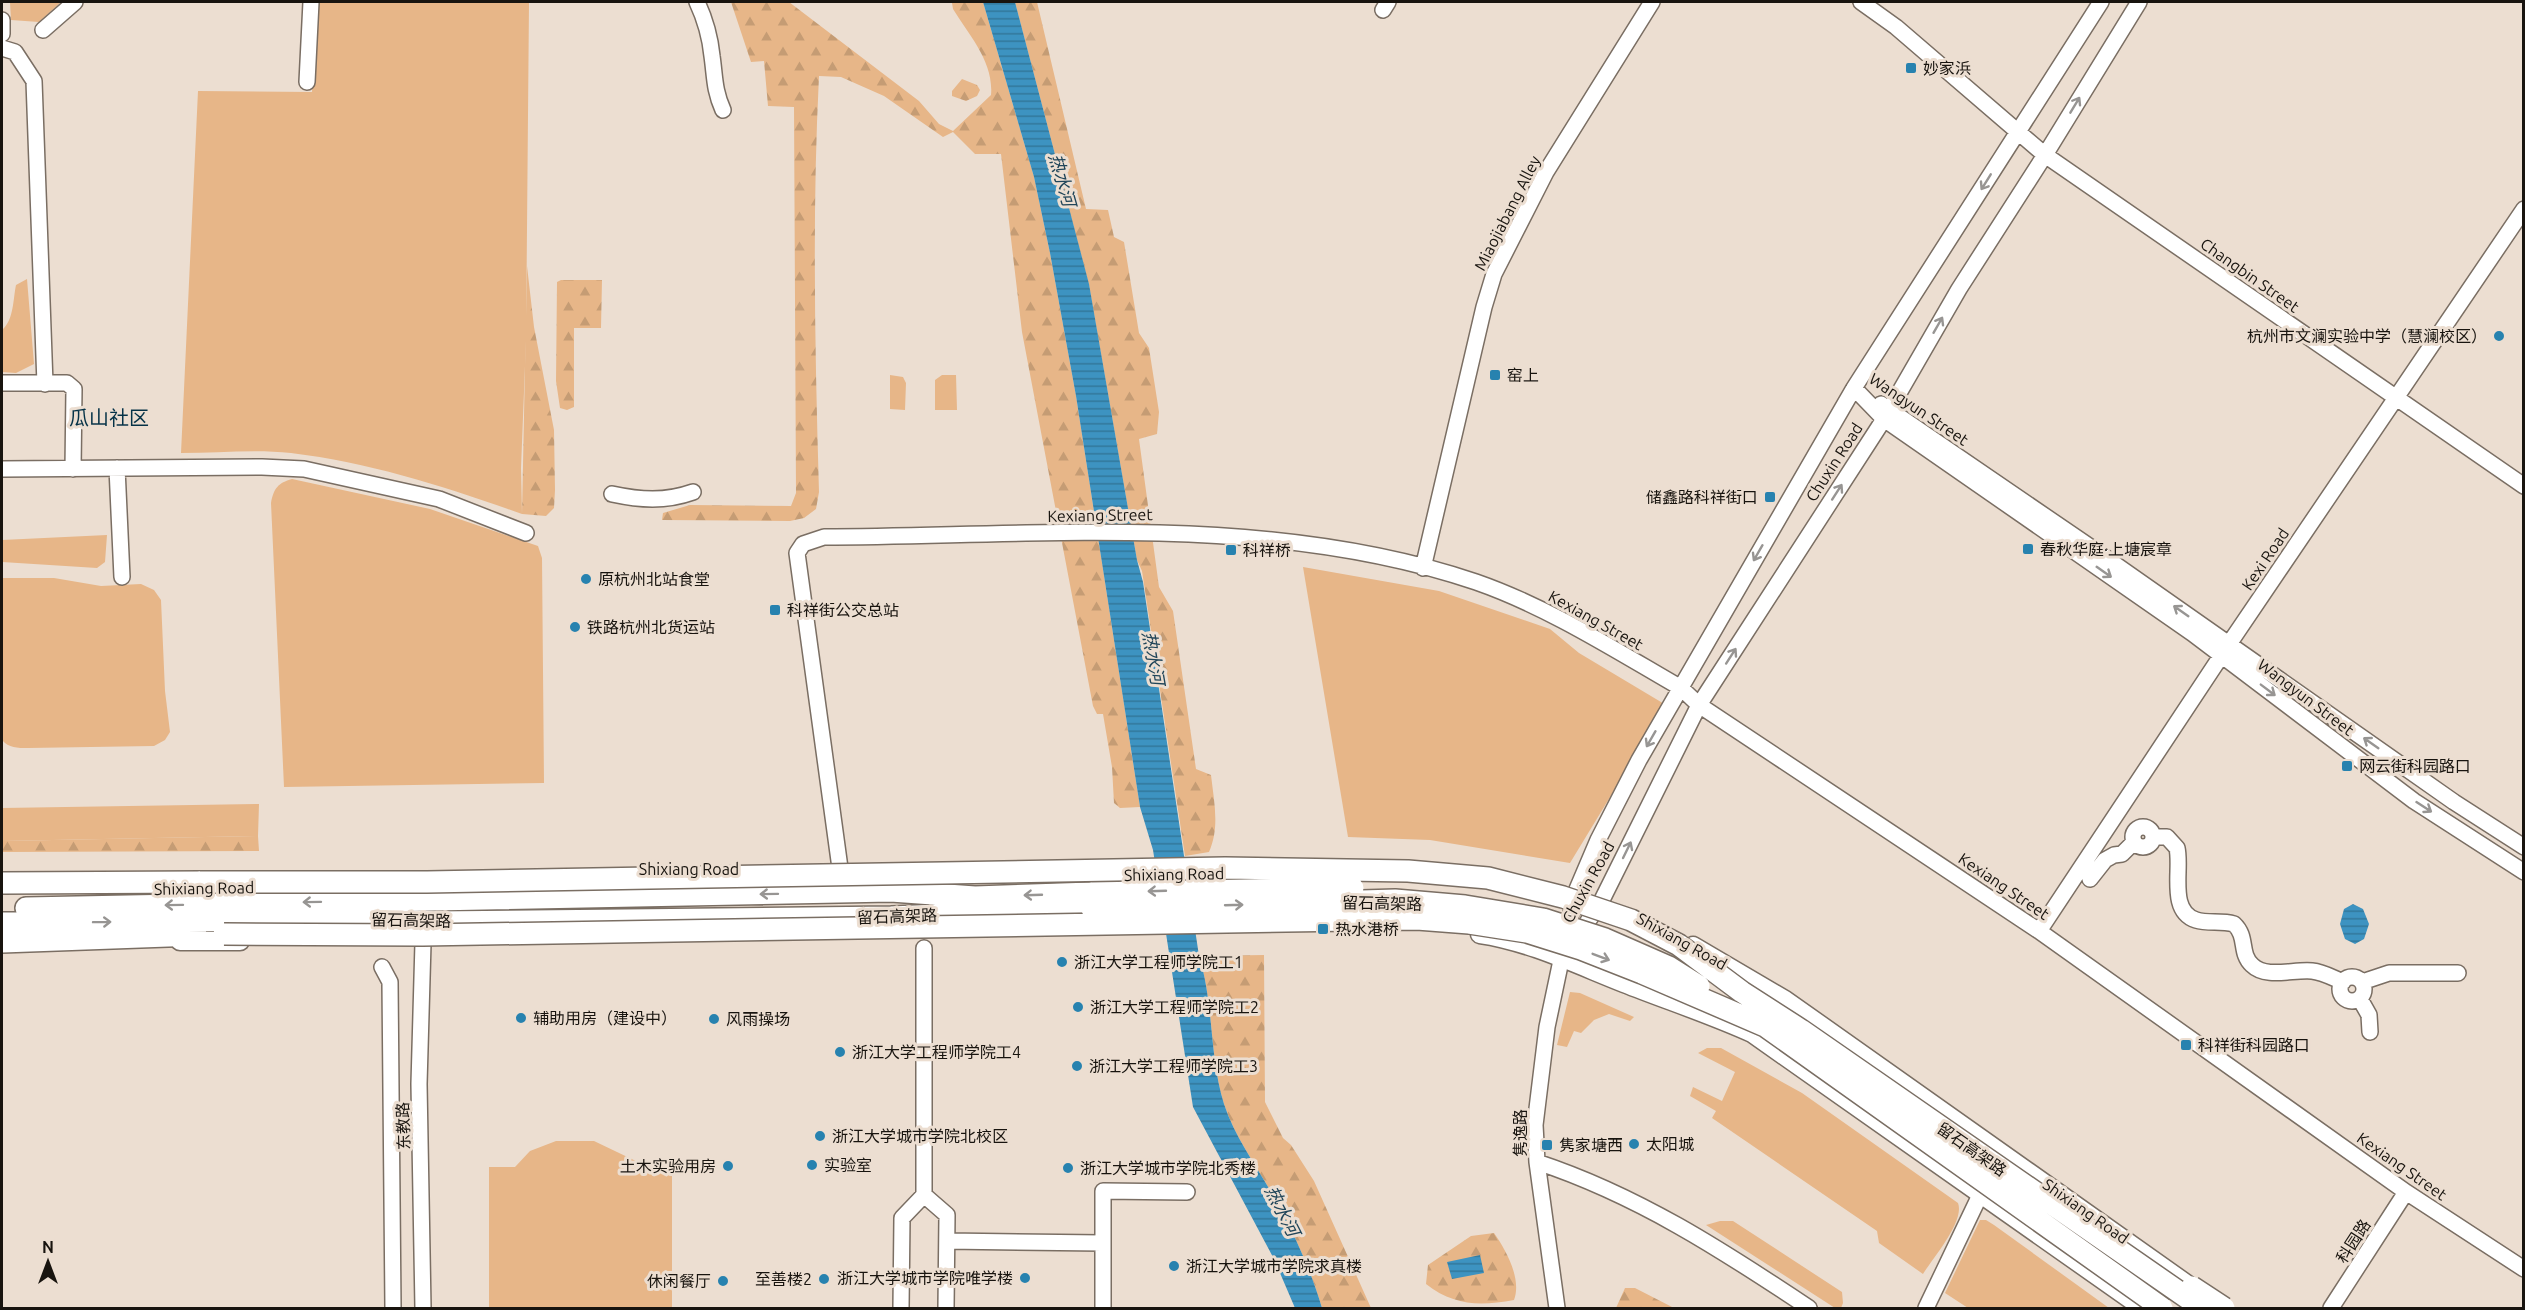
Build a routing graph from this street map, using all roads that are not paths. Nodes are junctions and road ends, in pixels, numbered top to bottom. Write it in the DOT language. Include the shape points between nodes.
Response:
graph roads {
  1 [pos="75,2"];
  2 [pos="311,2"];
  3 [pos="697,2"];
  4 [pos="1652,2"];
  5 [pos="1861,2"];
  6 [pos="2101,2"];
  7 [pos="2139,2"];
  8 [pos="2,20"];
  9 [pos="43,30"];
  10 [pos="2,34"];
  11 [pos="2,48"];
  12 [pos="307,82"];
  13 [pos="723,110"];
  14 [pos="2017,132"];
  15 [pos="2045,155"];
  16 [pos="2523,209"];
  17 [pos="2,383"];
  18 [pos="45,384"];
  19 [pos="1854,388"];
  20 [pos="2396,398"];
  21 [pos="1886,414"];
  22 [pos="117,468"];
  23 [pos="2,469"];
  24 [pos="73,469"];
  25 [pos="2523,486"];
  26 [pos="693,492"];
  27 [pos="612,494"];
  28 [pos="525,533"];
  29 [pos="1423,568"];
  30 [pos="122,577"];
  31 [pos="2225,650"];
  32 [pos="1680,688"];
  33 [pos="1699,705"];
  34 [pos="2523,847"];
  35 [pos="840,868"];
  36 [pos="634,869"];
  37 [pos="716,869"];
  38 [pos="2523,872"];
  39 [pos="2090,879"];
  40 [pos="2,883"];
  41 [pos="891,891"];
  42 [pos="2,893"];
  43 [pos="1575,894"];
  44 [pos="392,901"];
  45 [pos="1092,901"];
  46 [pos="1601,902"];
  47 [pos="2,909"];
  48 [pos="233,912"];
  49 [pos="891,917"];
  50 [pos="435,922"];
  51 [pos="2,923"];
  52 [pos="2039,931"];
  53 [pos="727,940"];
  54 [pos="664,941"];
  55 [pos="2,943"];
  56 [pos="426,943"];
  57 [pos="1679,945"];
  58 [pos="924,948"];
  59 [pos="1563,959"];
  60 [pos="382,967"];
  61 [pos="2458,974"];
  62 [pos="2343,982"];
  63 [pos="2362,982"];
  64 [pos="1742,992"];
  65 [pos="2360,999"];
  66 [pos="1765,1026"];
  67 [pos="2370,1032"];
  68 [pos="1537,1162"];
  69 [pos="1187,1192"];
  70 [pos="1981,1192"];
  71 [pos="2406,1192"];
  72 [pos="924,1196"];
  73 [pos="947,1242"];
  74 [pos="1102,1243"];
  75 [pos="2523,1269"];
  76 [pos="393,1308"];
  77 [pos="423,1308"];
  78 [pos="432,1308"];
  79 [pos="901,1308"];
  80 [pos="946,1308"];
  81 [pos="1103,1308"];
  82 [pos="1557,1308"];
  83 [pos="1809,1308"];
  84 [pos="1926,1308"];
  85 [pos="2143,1308"];
  86 [pos="2162,1308"];
  87 [pos="2202,1308"];
  88 [pos="2223,1308"];
  89 [pos="2331,1308"];
  1 -- 9 [label="street"];
  2 -- 12 [label="street"];
  3 -- 13 [label="street" via="706,22 715,92"];
  4 -- 29 [label="street, Miaojiabang Alley" via="1546,172 1494,274"];
  5 -- 14 [label="street, Changbin Street" via="1896,27"];
  6 -- 14 [label="street, Chuxin Road"];
  15 -- 7 [label="street, Chuxin Road, one-way"];
  8 -- 10 [label="street"];
  11 -- 18 [label="street" via="15,52 34,81"];
  14 -- 15 [label="street, Changbin Street"];
  14 -- 19 [label="street, Chuxin Road, one-way"];
  15 -- 20 [label="street, Changbin Street"];
  21 -- 15 [label="street, Chuxin Road, one-way" via="1959,288"];
  16 -- 20 [label="street, Kexi Road"];
  17 -- 18 [label="street"];
  18 -- 24 [label="street" via="67,383 74,389"];
  19 -- 21 [label="street, Wangyun Street"];
  19 -- 32 [label="street, Chuxin Road, one-way"];
  20 -- 25 [label="street, Changbin Street"];
  20 -- 31 [label="street, Kexi Road"];
  21 -- 31 [label="street, Wangyun Street"];
  33 -- 21 [label="street, Chuxin Road, one-way"];
  22 -- 24 [label="street"];
  22 -- 28 [label="street" via="304,469 440,499"];
  22 -- 30 [label="street"];
  23 -- 24 [label="street"];
  26 -- 27 [label="street" via="674,499 637,500"];
  29 -- 32 [label="street, Kexiang Street" via="1476,582 1538,609"];
  29 -- 35 [label="street, Kexiang Street" via="1284,540 1168,532 824,537 803,544 797,553"];
  34 -- 31 [label="street, Wangyun Street, one-way"];
  31 -- 38 [label="street, Wangyun Street, one-way" via="2414,801"];
  31 -- 52 [label="street, Kexi Road"];
  32 -- 33 [label="street, Kexiang Street"];
  32 -- 43 [label="street, Chuxin Road, one-way" via="1598,840"];
  46 -- 33 [label="street, Chuxin Road, one-way"];
  33 -- 52 [label="street, Kexiang Street"];
  35 -- 37 [label="main road, Shixiang Road"];
  35 -- 43 [label="main road, Shixiang Road" via="896,867 964,879 1420,866 1494,873"];
  36 -- 37 [label="main road, Shixiang Road"];
  36 -- 42 [label="main road, Shixiang Road" via="441,872 351,886"];
  36 -- 44 [label="highway" via="549,890 436,894"];
  37 -- 41 [label="highway"];
  39 -- 62 [label="street" via="2105,860 2122,854 2134,842 2133,835 2140,827 2150,830 2153,837 2167,837 2177,848 2182,908 2194,920 2234,924 2253,967 2268,972 2312,971"];
  40 -- 57 [label="highway, 留石高架路, bridge" via="427,882 1225,868 1408,871 1488,878 1563,897 1631,921"];
  41 -- 44 [label="highway, 留石高架路, one-way"];
  45 -- 41 [label="highway, 留石高架路, one-way"];
  43 -- 46 [label="main road, Shixiang Road"];
  43 -- 59 [label="street, Chuxin Road"];
  44 -- 48 [label="highway, 留石高架路, one-way"];
  45 -- 49 [label="highway, 留石高架路"];
  64 -- 45 [label="highway, 留石高架路, one-way, bridge" via="1667,950 1605,924 1547,904 1505,898 1425,888 1271,888"];
  45 -- 66 [label="highway, 留石高架路, one-way, bridge" via="1395,900 1543,919 1605,939 1669,967"];
  46 -- 59 [label="street, Chuxin Road"];
  46 -- 88 [label="main road, Shixiang Road" via="1638,914 1785,1000"];
  48 -- 47 [label="highway, 留石高架路, one-way"];
  48 -- 50 [label="highway, 留石高架路"];
  51 -- 48 [label="highway, 留石高架路, one-way"];
  49 -- 50 [label="highway, 留石高架路"];
  49 -- 53 [label="highway" via="768,927"];
  50 -- 54 [label="highway"];
  52 -- 71 [label="street, Kexiang Street"];
  53 -- 54 [label="main road"];
  53 -- 59 [label="main road, bridge" via="897,938 979,925 1344,918 1492,936"];
  54 -- 56 [label="main road"];
  55 -- 56 [label="main road" via="347,939"];
  55 -- 66 [label="highway, 留石高架路, one-way, bridge" via="224,934 423,935 1418,919 1527,932 1642,973"];
  56 -- 77 [label="street, 东教路" via="420,1084"];
  56 -- 78 [label="street, 东教路"];
  57 -- 64 [label="highway, 留石高架路, bridge"];
  57 -- 88 [label="highway, bridge" via="1814,1027"];
  58 -- 72 [label="street"];
  59 -- 68 [label="street, 隽逸路" via="1540,1075"];
  59 -- 70 [label="main road" via="1707,1012 1752,1033"];
  60 -- 76 [label="street" via="390,982"];
  61 -- 63 [label="street" via="2389,973"];
  62 -- 63 [label="street" via="2351,977"];
  62 -- 65 [label="street" via="2343,997"];
  63 -- 65 [label="street"];
  64 -- 87 [label="highway, 留石高架路, bridge"];
  65 -- 67 [label="street" via="2369,1015"];
  66 -- 86 [label="highway, 留石高架路, bridge"];
  68 -- 82 [label="street, 隽逸路"];
  68 -- 83 [label="street" via="1584,1177 1683,1227"];
  69 -- 74 [label="street" via="1103,1191"];
  70 -- 84 [label="street"];
  70 -- 85 [label="main road"];
  71 -- 75 [label="street, Kexiang Street"];
  71 -- 89 [label="street, 科园路"];
  72 -- 73 [label="street" via="947,1215"];
  72 -- 79 [label="street" via="902,1218"];
  73 -- 74 [label="street"];
  73 -- 80 [label="street"];
  74 -- 81 [label="street"];
}
